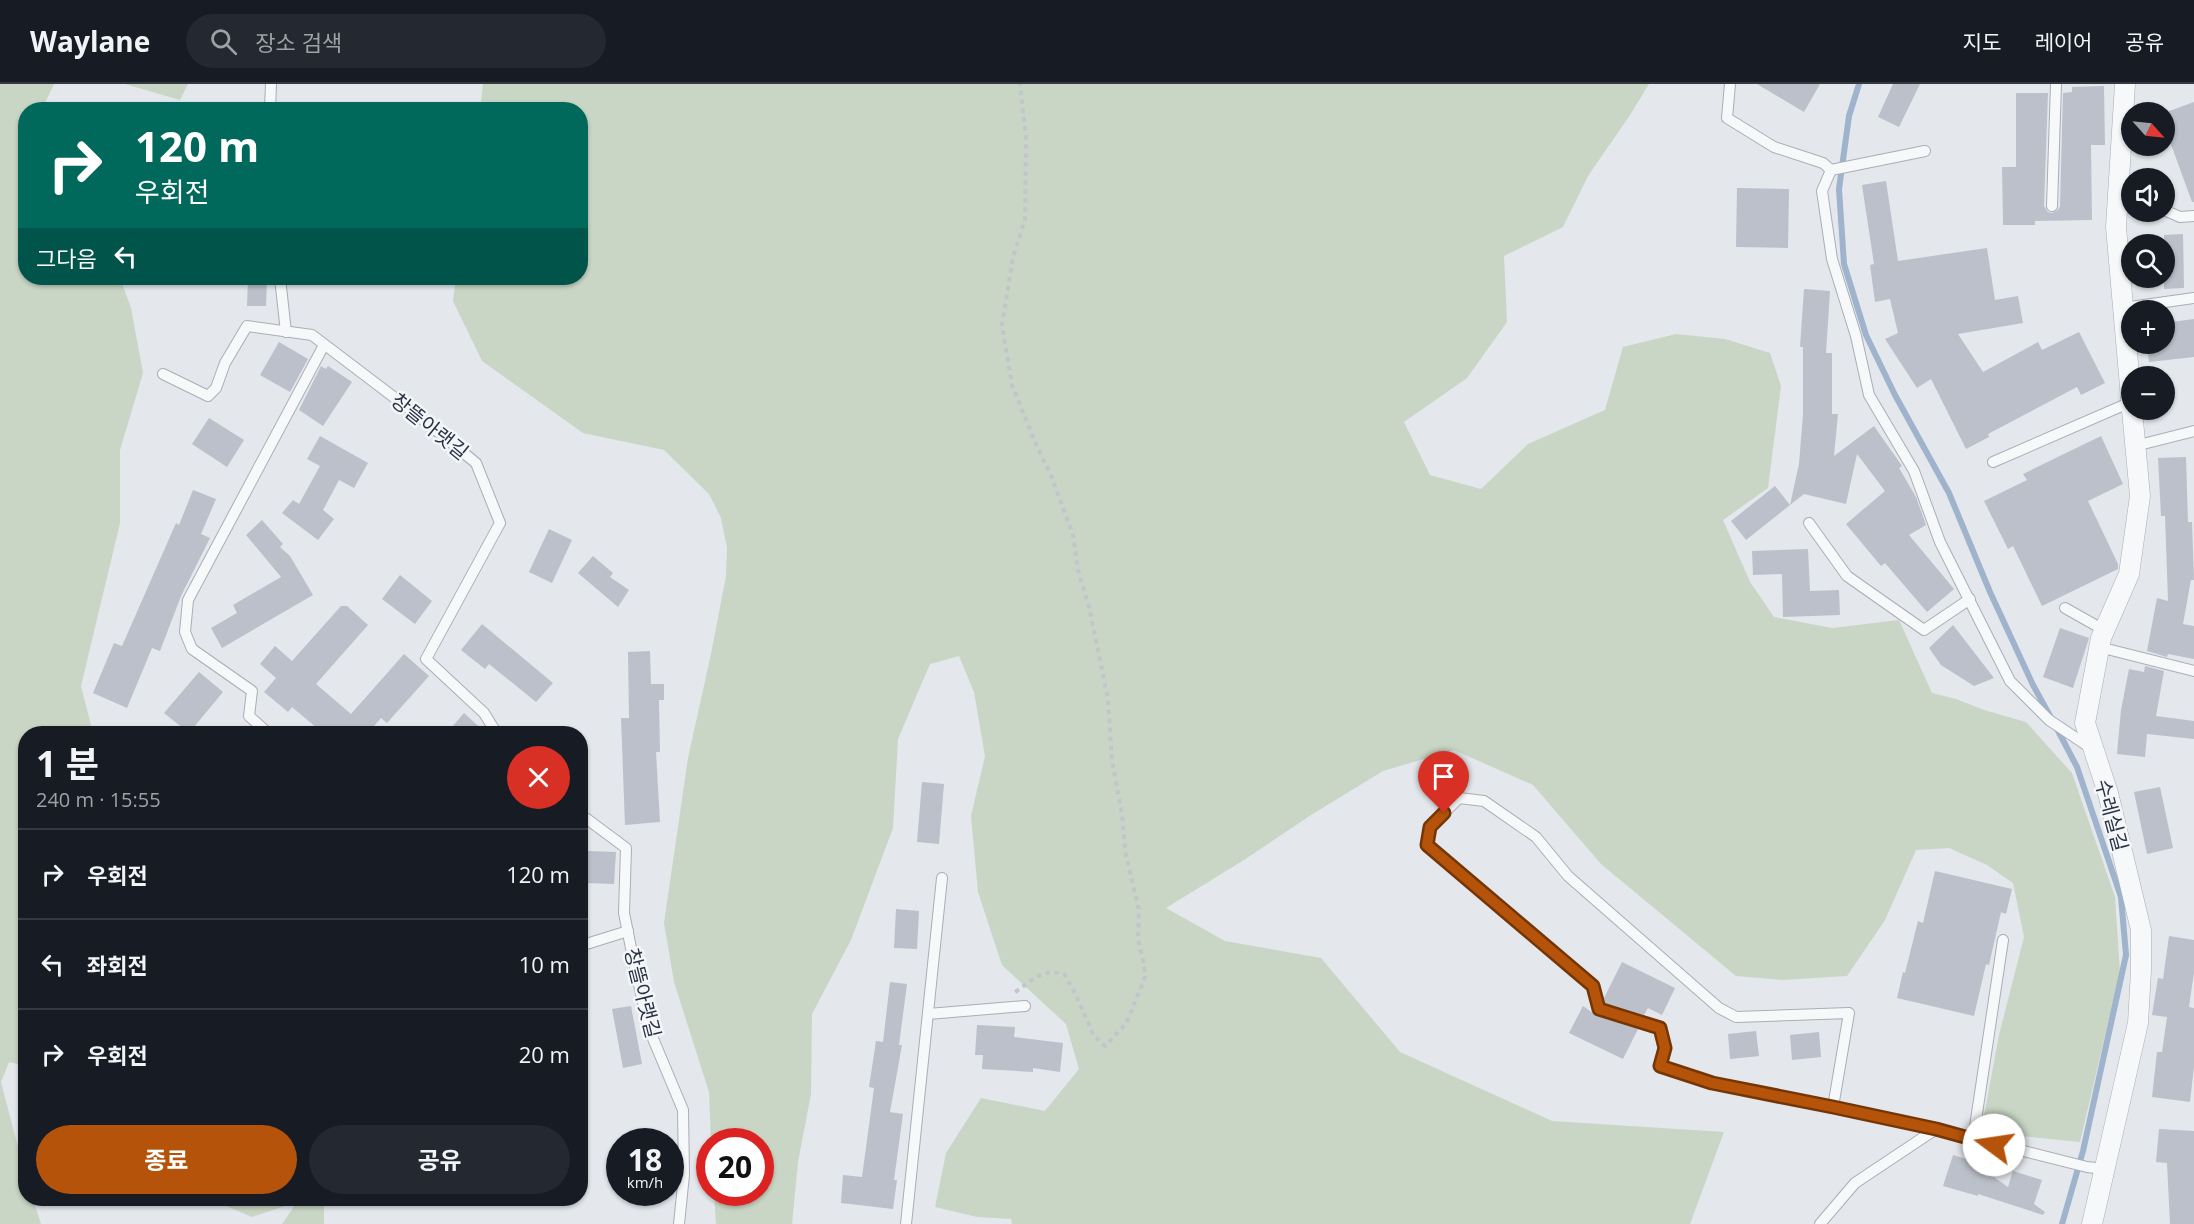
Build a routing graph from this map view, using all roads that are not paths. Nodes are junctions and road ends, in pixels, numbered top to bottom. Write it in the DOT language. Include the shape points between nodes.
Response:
graph roads {
  1 [pos="270,84"];
  2 [pos="1730,84"];
  3 [pos="2056,84"];
  4 [pos="2125,84"];
  5 [pos="270,102"];
  6 [pos="1926,151"];
  7 [pos="2125,168"];
  8 [pos="1831,170"];
  9 [pos="2121,201"];
  10 [pos="2052,206"];
  11 [pos="2175,215"];
  12 [pos="2194,216"];
  13 [pos="281,285"];
  14 [pos="2194,298"];
  15 [pos="2122,300"];
  16 [pos="2175,301"];
  17 [pos="286,332"];
  18 [pos="324,345"];
  19 [pos="163,374"];
  20 [pos="2121,406"];
  21 [pos="2133,420"];
  22 [pos="2194,431"];
  23 [pos="2135,446"];
  24 [pos="1993,462"];
  25 [pos="1809,523"];
  26 [pos="1970,599"];
  27 [pos="2065,608"];
  28 [pos="2102,638"];
  29 [pos="2194,671"];
  30 [pos="260,726"];
  31 [pos="492,726"];
  32 [pos="2094,750"];
  33 [pos="588,820"];
  34 [pos="942,878"];
  35 [pos="628,931"];
  36 [pos="2003,940"];
  37 [pos="588,944"];
  38 [pos="1025,1006"];
  39 [pos="928,1014"];
  40 [pos="1833,1107"];
  41 [pos="1936,1129"];
  42 [pos="1973,1140"];
  43 [pos="2096,1168"];
  44 [pos="679,1224"];
  45 [pos="906,1224"];
  46 [pos="1820,1224"];
  47 [pos="2092,1224"];
  1 -- 5 [label="lane"];
  2 -- 8 [label="lane" via="1727,118 1774,147 1823,163"];
  3 -- 10 [label="lane"];
  4 -- 7 [label="street, 수레실길"];
  6 -- 8 [label="lane"];
  8 -- 26 [label="lane" via="1822,191 1832,259 1869,395 1914,471 1940,543"];
  9 -- 15 [label="street, 수레실길" via="2116,227"];
  11 -- 12 [label="lane"];
  13 -- 17 [label="lane"];
  14 -- 16 [label="lane"];
  17 -- 18 [label="lane, 창뜰아랫길" via="312,335"];
  17 -- 19 [label="lane, 창뜰아랫길" via="247,327 225,363 216,388 208,396"];
  18 -- 30 [label="lane" via="188,600 185,632 192,649 252,691 249,716"];
  18 -- 31 [label="lane, 창뜰아랫길" via="476,463 500,523 426,659 484,713"];
  20 -- 24 [label="lane"];
  21 -- 23 [label="street, 수레실길"];
  22 -- 23 [label="lane"];
  23 -- 28 [label="street, 수레실길" via="2140,496 2129,574"];
  25 -- 26 [label="lane" via="1847,576 1924,630"];
  26 -- 32 [label="lane" via="2010,681 2049,720"];
  27 -- 28 [label="lane"];
  28 -- 29 [label="lane"];
  28 -- 32 [label="street, 수레실길" via="2085,723"];
  32 -- 43 [label="street, 수레실길" via="2141,930 2138,1023"];
  33 -- 35 [label="lane, 창뜰아랫길" via="626,848 624,913"];
  34 -- 39 [label="lane"];
  35 -- 37 [label="lane"];
  35 -- 44 [label="lane, 창뜰아랫길" via="649,1029 683,1110 684,1175"];
  36 -- 42 [label="lane"];
  38 -- 39 [label="lane"];
  39 -- 45 [label="lane"];
  40 -- 40 [label="lane" via="1712,1083 1660,1066 1665,1048 1660,1028 1599,1009 1593,986 1427,845 1430,827 1459,798 1484,801 1536,837 1568,876 1719,1008 1736,1017 1849,1013"];
  40 -- 41 [label="lane"];
  41 -- 42 [label="lane"];
  41 -- 46 [label="lane" via="1855,1183"];
  42 -- 43 [label="lane"];
  43 -- 47 [label="street, 수레실길"];
}
